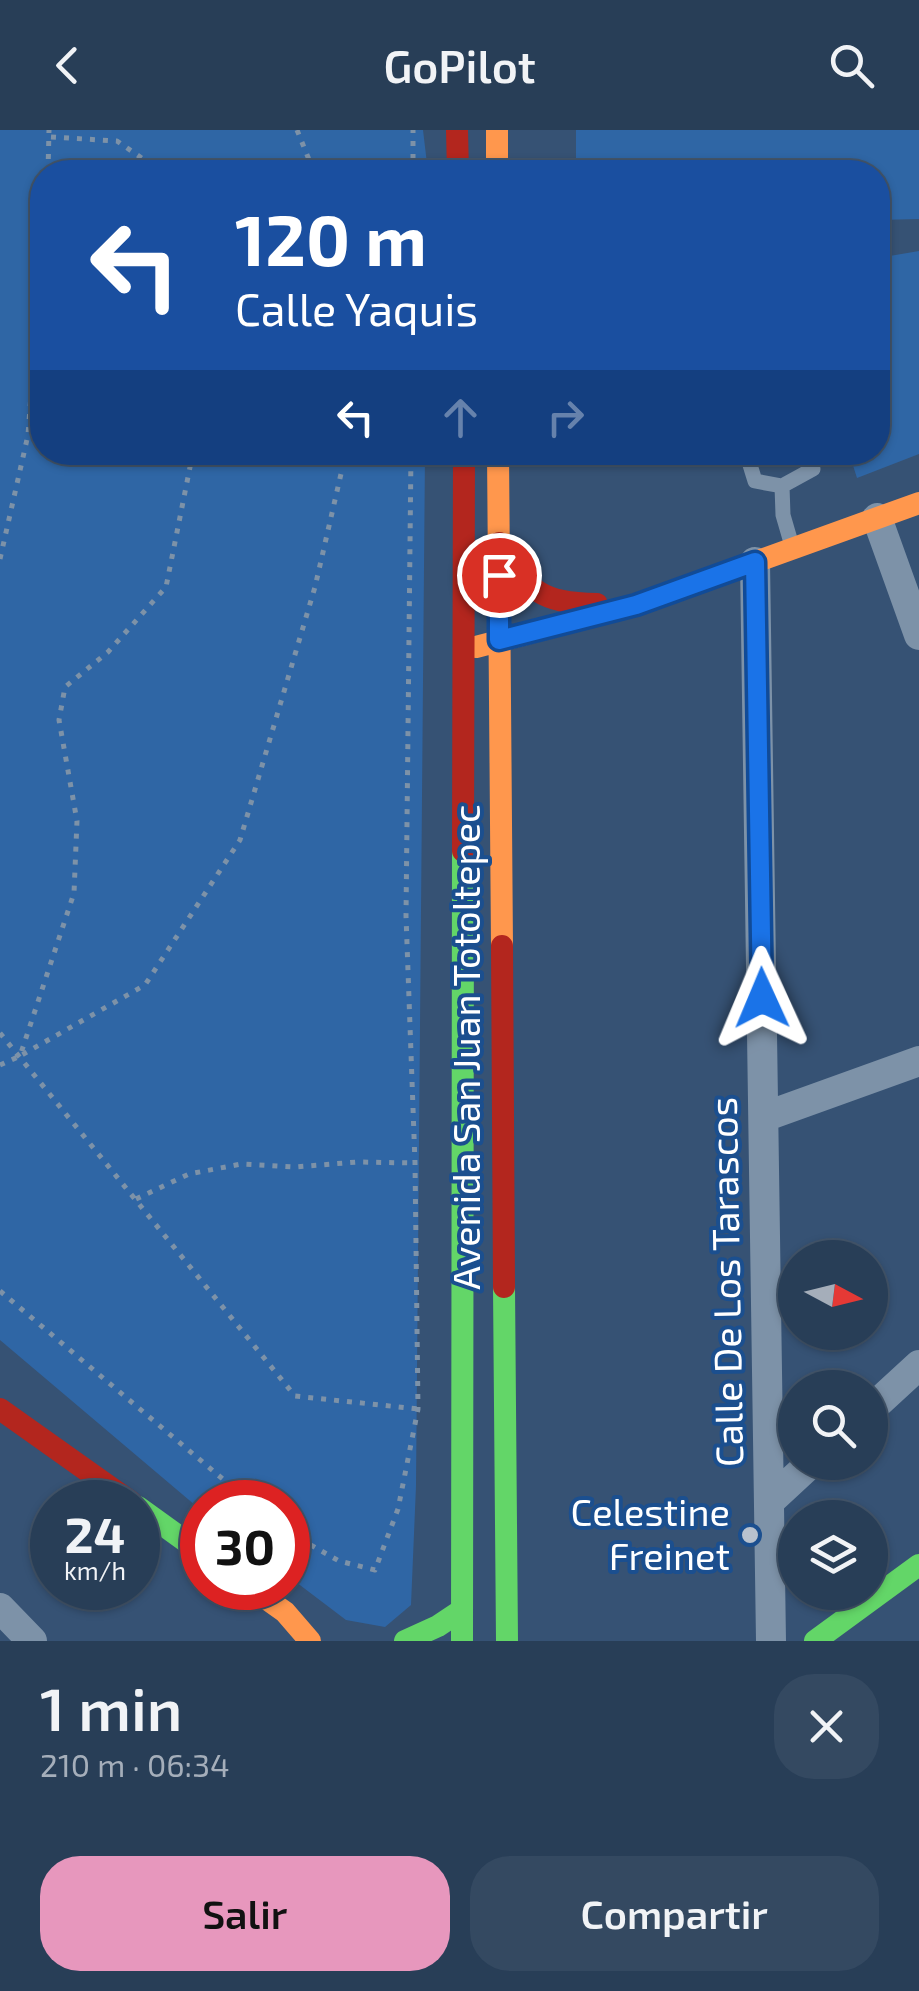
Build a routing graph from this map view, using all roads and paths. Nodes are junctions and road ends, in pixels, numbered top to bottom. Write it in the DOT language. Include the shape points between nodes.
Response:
graph roads {
  1 [pos="296,130"];
  2 [pos="413,130"];
  3 [pos="457,130"];
  4 [pos="497,130"];
  5 [pos="50,134"];
  6 [pos="49,160"];
  7 [pos="145,160"];
  8 [pos="309,160"];
  9 [pos="413,160"];
  10 [pos="458,160"];
  11 [pos="497,160"];
  12 [pos="30,408"];
  13 [pos="190,465"];
  14 [pos="343,465"];
  15 [pos="410,465"];
  16 [pos="464,465"];
  17 [pos="498,465"];
  18 [pos="750,465"];
  19 [pos="811,465"];
  20 [pos="782,486"];
  21 [pos="919,503"];
  22 [pos="877,518"];
  23 [pos="498,543"];
  24 [pos="792,548"];
  25 [pos="0,560"];
  26 [pos="755,562"];
  27 [pos="636,605"];
  28 [pos="919,635"];
  29 [pos="499,640"];
  30 [pos="464,650"];
  31 [pos="0,1033"];
  32 [pos="20,1056"];
  33 [pos="919,1062"];
  34 [pos="0,1066"];
  35 [pos="764,1116"];
  36 [pos="415,1163"];
  37 [pos="136,1199"];
  38 [pos="0,1291"];
  39 [pos="919,1365"];
  40 [pos="888,1393"];
  41 [pos="418,1408"];
  42 [pos="0,1409"];
  43 [pos="99,1480"];
  44 [pos="224,1480"];
  45 [pos="792,1480"];
  46 [pos="770,1500"];
  47 [pos="310,1545"];
  48 [pos="919,1565"];
  49 [pos="0,1608"];
  50 [pos="282,1610"];
  51 [pos="462,1610"];
  52 [pos="316,1638"];
  53 [pos="32,1641"];
  54 [pos="406,1641"];
  55 [pos="462,1641"];
  56 [pos="506,1641"];
  57 [pos="771,1641"];
  58 [pos="815,1641"];
  1 -- 8 [label="path"];
  2 -- 9 [label="path"];
  3 -- 10 [label="main road"];
  4 -- 11 [label="main road"];
  5 -- 6 [label="path"];
  5 -- 7 [label="path" via="117,141"];
  12 -- 25 [label="path"];
  13 -- 32 [label="path" via="166,587 66,687 59,720 77,821 74,893"];
  14 -- 32 [label="path" via="315,587 240,840 145,985"];
  15 -- 36 [label="path" via="406,916"];
  16 -- 30 [label="main road, Avenida San Juan Totoltepec"];
  17 -- 23 [label="main road, Avenida San Juan Totoltepec"];
  18 -- 20 [label="lane" via="755,481"];
  19 -- 20 [label="lane"];
  20 -- 24 [label="lane"];
  21 -- 22 [label="main road"];
  22 -- 24 [label="main road"];
  22 -- 28 [label="street"];
  23 -- 27 [label="main road" via="521,582 546,600"];
  23 -- 29 [label="main road, Avenida San Juan Totoltepec"];
  24 -- 26 [label="main road"];
  26 -- 27 [label="main road"];
  26 -- 35 [label="street, Calle De Los Tarascos"];
  27 -- 29 [label="main road"];
  29 -- 30 [label="main road"];
  29 -- 56 [label="main road, Avenida San Juan Totoltepec"];
  30 -- 51 [label="main road, Avenida San Juan Totoltepec"];
  31 -- 32 [label="path"];
  32 -- 34 [label="path"];
  32 -- 37 [label="path"];
  33 -- 35 [label="street"];
  35 -- 46 [label="street, Calle De Los Tarascos"];
  36 -- 37 [label="path" via="240,1164 189,1174"];
  36 -- 41 [label="path"];
  37 -- 41 [label="path" via="294,1396"];
  38 -- 44 [label="path"];
  39 -- 40 [label="street"];
  41 -- 47 [label="path" via="398,1508 375,1570"];
  42 -- 43 [label="main road"];
  45 -- 46 [label="street"];
  46 -- 57 [label="street, Calle De Los Tarascos"];
  48 -- 58 [label="main road"];
  49 -- 53 [label="street"];
  50 -- 52 [label="main road"];
  51 -- 54 [label="main road"];
  51 -- 55 [label="main road, Avenida San Juan Totoltepec"];
}
